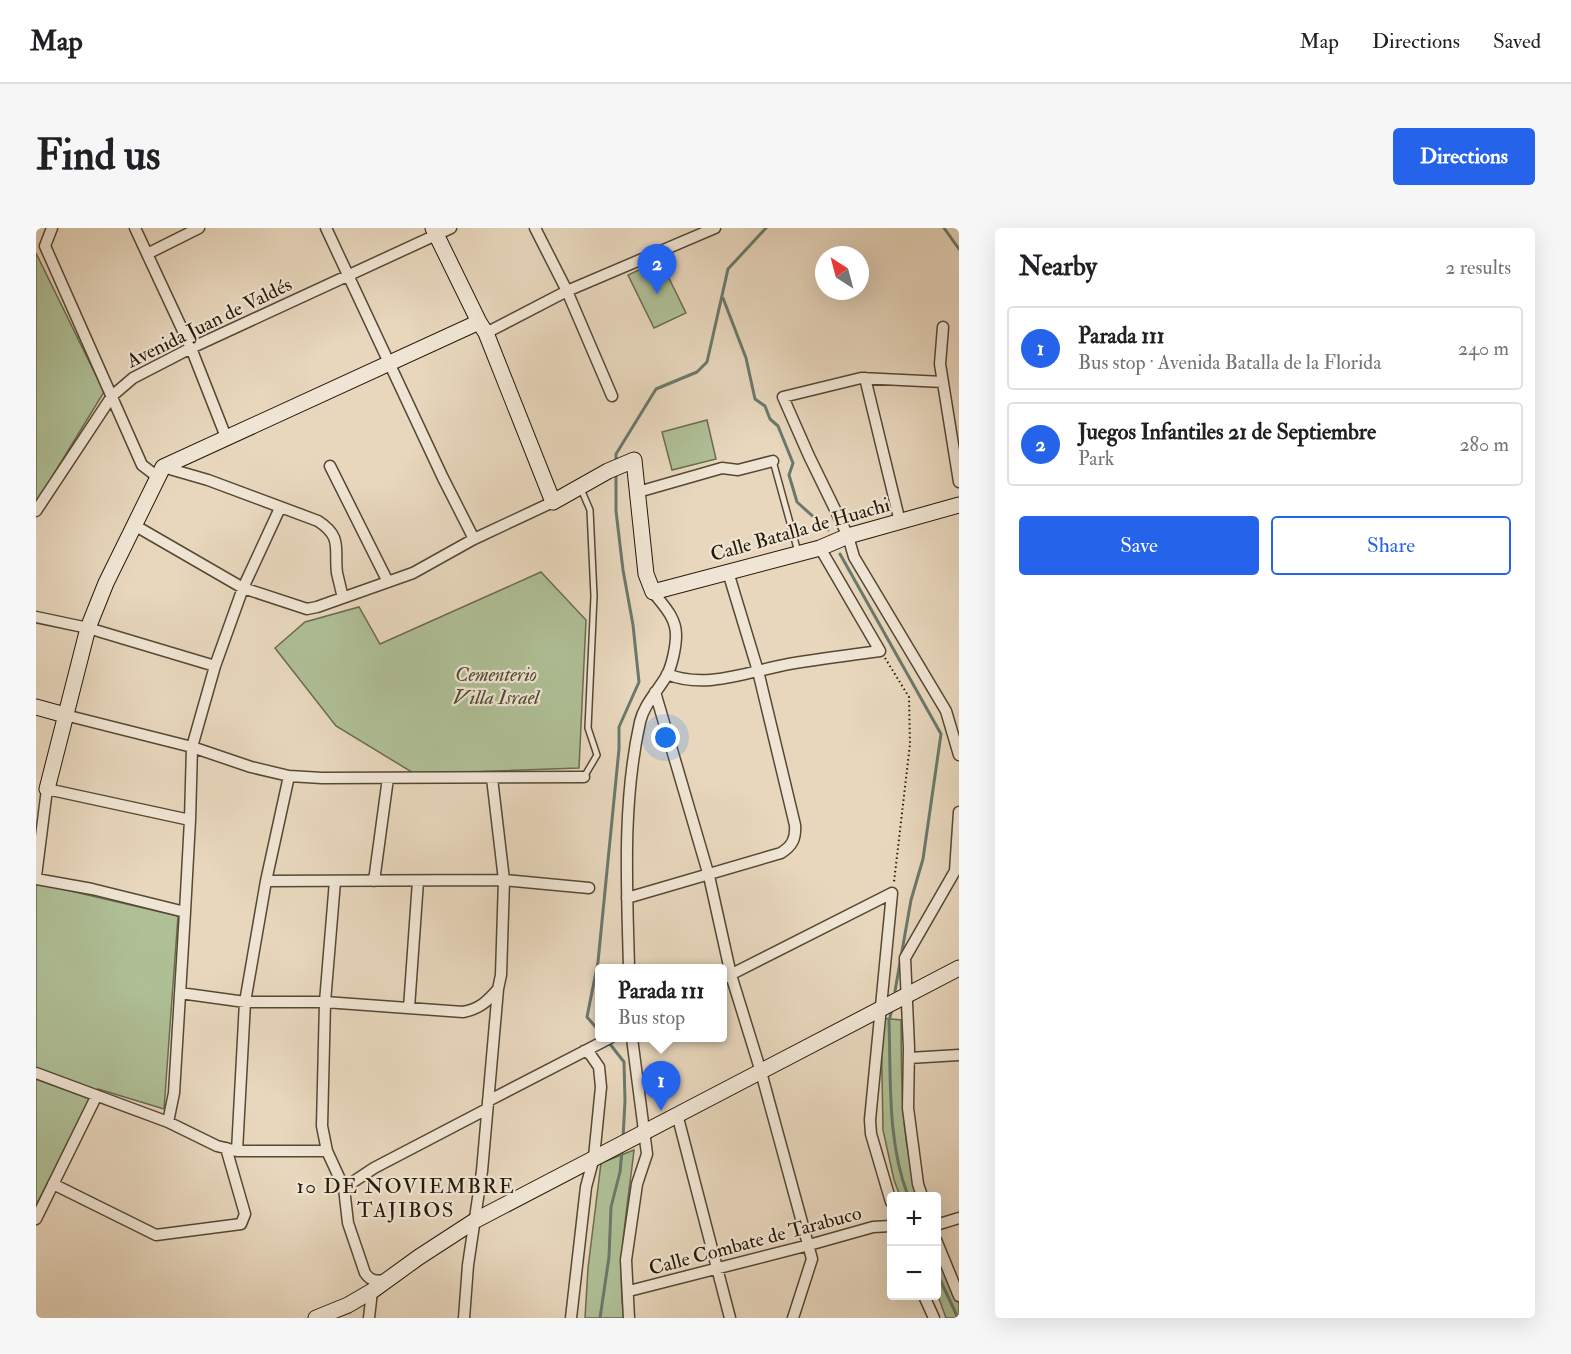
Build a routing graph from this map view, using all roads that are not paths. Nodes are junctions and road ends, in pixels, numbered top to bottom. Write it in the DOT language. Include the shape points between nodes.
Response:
graph roads {
  1 [pos="52,228"];
  2 [pos="135,228"];
  3 [pos="199,228"];
  4 [pos="326,228"];
  5 [pos="451,228"];
  6 [pos="535,228"];
  7 [pos="715,228"];
  8 [pos="434,232"];
  9 [pos="147,254"];
  10 [pos="349,275"];
  11 [pos="567,291"];
  12 [pos="943,327"];
  13 [pos="482,328"];
  14 [pos="191,348"];
  15 [pos="389,363"];
  16 [pos="865,378"];
  17 [pos="943,382"];
  18 [pos="112,396"];
  19 [pos="612,396"];
  20 [pos="226,437"];
  21 [pos="773,461"];
  22 [pos="330,466"];
  23 [pos="161,472"];
  24 [pos="959,482"];
  25 [pos="581,487"];
  26 [pos="638,492"];
  27 [pos="553,502"];
  28 [pos="959,505"];
  29 [pos="280,508"];
  30 [pos="36,512"];
  31 [pos="900,522"];
  32 [pos="134,525"];
  33 [pos="848,536"];
  34 [pos="474,539"];
  35 [pos="819,548"];
  36 [pos="798,554"];
  37 [pos="728,572"];
  38 [pos="388,582"];
  39 [pos="243,588"];
  40 [pos="653,592"];
  41 [pos="343,598"];
  42 [pos="36,617"];
  43 [pos="88,628"];
  44 [pos="215,666"];
  45 [pos="758,671"];
  46 [pos="668,674"];
  47 [pos="655,692"];
  48 [pos="36,707"];
  49 [pos="65,715"];
  50 [pos="192,747"];
  51 [pos="959,756"];
  52 [pos="289,776"];
  53 [pos="584,777"];
  54 [pos="388,778"];
  55 [pos="492,778"];
  56 [pos="47,789"];
  57 [pos="959,812"];
  58 [pos="190,820"];
  59 [pos="957,871"];
  60 [pos="709,876"];
  61 [pos="36,877"];
  62 [pos="504,880"];
  63 [pos="266,881"];
  64 [pos="335,881"];
  65 [pos="374,881"];
  66 [pos="418,881"];
  67 [pos="589,888"];
  68 [pos="627,898"];
  69 [pos="185,912"];
  70 [pos="629,964"];
  71 [pos="725,964"];
  72 [pos="959,968"];
  73 [pos="727,977"];
  74 [pos="498,988"];
  75 [pos="180,993"];
  76 [pos="908,994"];
  77 [pos="245,1002"];
  78 [pos="325,1002"];
  79 [pos="409,1008"];
  80 [pos="879,1009"];
  81 [pos="602,1042"];
  82 [pos="633,1042"];
  83 [pos="584,1051"];
  84 [pos="959,1055"];
  85 [pos="909,1058"];
  86 [pos="761,1072"];
  87 [pos="36,1074"];
  88 [pos="96,1097"];
  89 [pos="487,1105"];
  90 [pos="677,1114"];
  91 [pos="168,1122"];
  92 [pos="645,1130"];
  93 [pos="232,1149"];
  94 [pos="327,1151"];
  95 [pos="594,1157"];
  96 [pos="53,1184"];
  97 [pos="344,1188"];
  98 [pos="888,1192"];
  99 [pos="920,1192"];
  100 [pos="36,1218"];
  101 [pos="959,1218"];
  102 [pos="476,1220"];
  103 [pos="941,1223"];
  104 [pos="887,1226"];
  105 [pos="809,1245"];
  106 [pos="938,1246"];
  107 [pos="717,1269"];
  108 [pos="388,1280"];
  109 [pos="372,1291"];
  110 [pos="629,1292"];
  111 [pos="959,1296"];
  112 [pos="926,1300"];
  113 [pos="627,1316"];
  114 [pos="316,1318"];
  115 [pos="369,1318"];
  116 [pos="464,1318"];
  117 [pos="571,1318"];
  118 [pos="730,1318"];
  119 [pos="793,1318"];
  120 [pos="934,1318"];
  1 -- 18 [label="street" via="45,246"];
  2 -- 9 [label="street"];
  3 -- 9 [label="street"];
  4 -- 10 [label="street"];
  5 -- 8 [label="street, Avenida Juan de Valdés"];
  6 -- 11 [label="street"];
  7 -- 11 [label="street"];
  8 -- 10 [label="street, Avenida Juan de Valdés"];
  8 -- 13 [label="street"];
  9 -- 14 [label="street"];
  10 -- 14 [label="street, Avenida Juan de Valdés"];
  10 -- 15 [label="street"];
  11 -- 13 [label="street"];
  11 -- 19 [label="street"];
  12 -- 17 [label="street"];
  13 -- 15 [label="street"];
  13 -- 27 [label="street"];
  14 -- 18 [label="street, Avenida Juan de Valdés" via="133,378"];
  14 -- 20 [label="street"];
  15 -- 20 [label="street"];
  15 -- 34 [label="street"];
  16 -- 17 [label="street"];
  16 -- 31 [label="street"];
  16 -- 33 [label="street" via="783,397"];
  17 -- 24 [label="street"];
  18 -- 23 [label="street" via="142,465"];
  18 -- 30 [label="street, Avenida Juan de Valdés"];
  20 -- 23 [label="street"];
  21 -- 26 [label="street" via="738,470 722,468"];
  21 -- 36 [label="lane"];
  22 -- 38 [label="street"];
  23 -- 29 [label="street" via="207,480"];
  23 -- 32 [label="street"];
  25 -- 26 [label="street" via="622,465"];
  25 -- 27 [label="street"];
  25 -- 53 [label="lane" via="590,510 594,596 588,728 597,755"];
  26 -- 40 [label="street" via="646,574"];
  27 -- 34 [label="street"];
  28 -- 31 [label="street, Calle Batalla de Huachi"];
  29 -- 39 [label="street"];
  29 -- 41 [label="street" via="318,521 335,536"];
  31 -- 33 [label="street, Calle Batalla de Huachi"];
  32 -- 39 [label="street"];
  32 -- 43 [label="street"];
  33 -- 35 [label="street, Calle Batalla de Huachi"];
  33 -- 51 [label="street" via="854,556 946,711"];
  34 -- 38 [label="street" via="413,573"];
  35 -- 36 [label="street, Calle Batalla de Huachi"];
  35 -- 45 [label="street" via="880,651"];
  36 -- 37 [label="street, Calle Batalla de Huachi"];
  37 -- 40 [label="street, Calle Batalla de Huachi"];
  37 -- 45 [label="street"];
  38 -- 41 [label="street"];
  39 -- 41 [label="street" via="307,609"];
  39 -- 44 [label="street"];
  40 -- 46 [label="street" via="674,622 676,635"];
  42 -- 43 [label="street"];
  43 -- 44 [label="street"];
  43 -- 49 [label="street"];
  44 -- 50 [label="street"];
  45 -- 46 [label="street" via="704,680 682,680"];
  45 -- 60 [label="street" via="796,837 790,848 781,853"];
  46 -- 47 [label="street"];
  47 -- 60 [label="street"];
  47 -- 68 [label="street" via="640,719 631,769"];
  48 -- 49 [label="street"];
  49 -- 50 [label="street"];
  49 -- 56 [label="street"];
  50 -- 52 [label="street"];
  50 -- 58 [label="street"];
  52 -- 54 [label="street"];
  52 -- 63 [label="street"];
  53 -- 55 [label="street"];
  54 -- 55 [label="street"];
  54 -- 65 [label="street"];
  55 -- 62 [label="street"];
  56 -- 58 [label="street"];
  56 -- 61 [label="street"];
  57 -- 59 [label="street"];
  58 -- 69 [label="street"];
  59 -- 76 [label="street" via="905,958"];
  60 -- 68 [label="street"];
  60 -- 71 [label="street"];
  61 -- 69 [label="street"];
  62 -- 66 [label="street"];
  62 -- 67 [label="street"];
  62 -- 74 [label="street"];
  63 -- 64 [label="street"];
  63 -- 77 [label="street"];
  64 -- 65 [label="street"];
  64 -- 78 [label="street"];
  65 -- 66 [label="street"];
  66 -- 79 [label="street"];
  68 -- 70 [label="street"];
  69 -- 75 [label="street"];
  72 -- 76 [label="street"];
  73 -- 80 [label="street" via="892,893"];
  73 -- 86 [label="street"];
  74 -- 79 [label="street" via="477,1010"];
  74 -- 89 [label="street"];
  75 -- 77 [label="street"];
  75 -- 91 [label="street" via="174,1092"];
  76 -- 80 [label="street"];
  76 -- 85 [label="street"];
  77 -- 78 [label="street"];
  77 -- 93 [label="street"];
  78 -- 79 [label="street"];
  78 -- 94 [label="street" via="322,1126"];
  80 -- 86 [label="street"];
  80 -- 98 [label="street" via="870,1120"];
  81 -- 83 [label="street"];
  82 -- 92 [label="street"];
  83 -- 89 [label="street"];
  83 -- 95 [label="street" via="595,1060 601,1075"];
  84 -- 85 [label="street"];
  85 -- 99 [label="street" via="908,1108"];
  86 -- 90 [label="street"];
  86 -- 105 [label="street"];
  87 -- 88 [label="street"];
  88 -- 91 [label="street"];
  88 -- 96 [label="street"];
  89 -- 97 [label="street"];
  89 -- 102 [label="street"];
  90 -- 92 [label="street"];
  90 -- 107 [label="street"];
  91 -- 93 [label="street" via="217,1146"];
  92 -- 95 [label="street"];
  92 -- 110 [label="street" via="647,1154 637,1184 626,1260"];
  93 -- 94 [label="street"];
  93 -- 96 [label="street" via="245,1214 241,1224 156,1235"];
  94 -- 97 [label="street"];
  95 -- 102 [label="street"];
  95 -- 117 [label="street" via="586,1187"];
  96 -- 100 [label="street"];
  97 -- 108 [label="street" via="348,1223 365,1273 375,1281"];
  101 -- 103 [label="street"];
  102 -- 108 [label="street"];
  102 -- 116 [label="street"];
  104 -- 105 [label="street, Calle Combate de Tarabuco"];
  105 -- 107 [label="street, Calle Combate de Tarabuco"];
  105 -- 119 [label="street" via="812,1259"];
  106 -- 111 [label="street"];
  107 -- 110 [label="street, Calle Combate de Tarabuco"];
  107 -- 118 [label="street"];
  108 -- 109 [label="street"];
  109 -- 114 [label="street"];
  109 -- 115 [label="street"];
  110 -- 113 [label="street"];
  112 -- 120 [label="street"];
}
